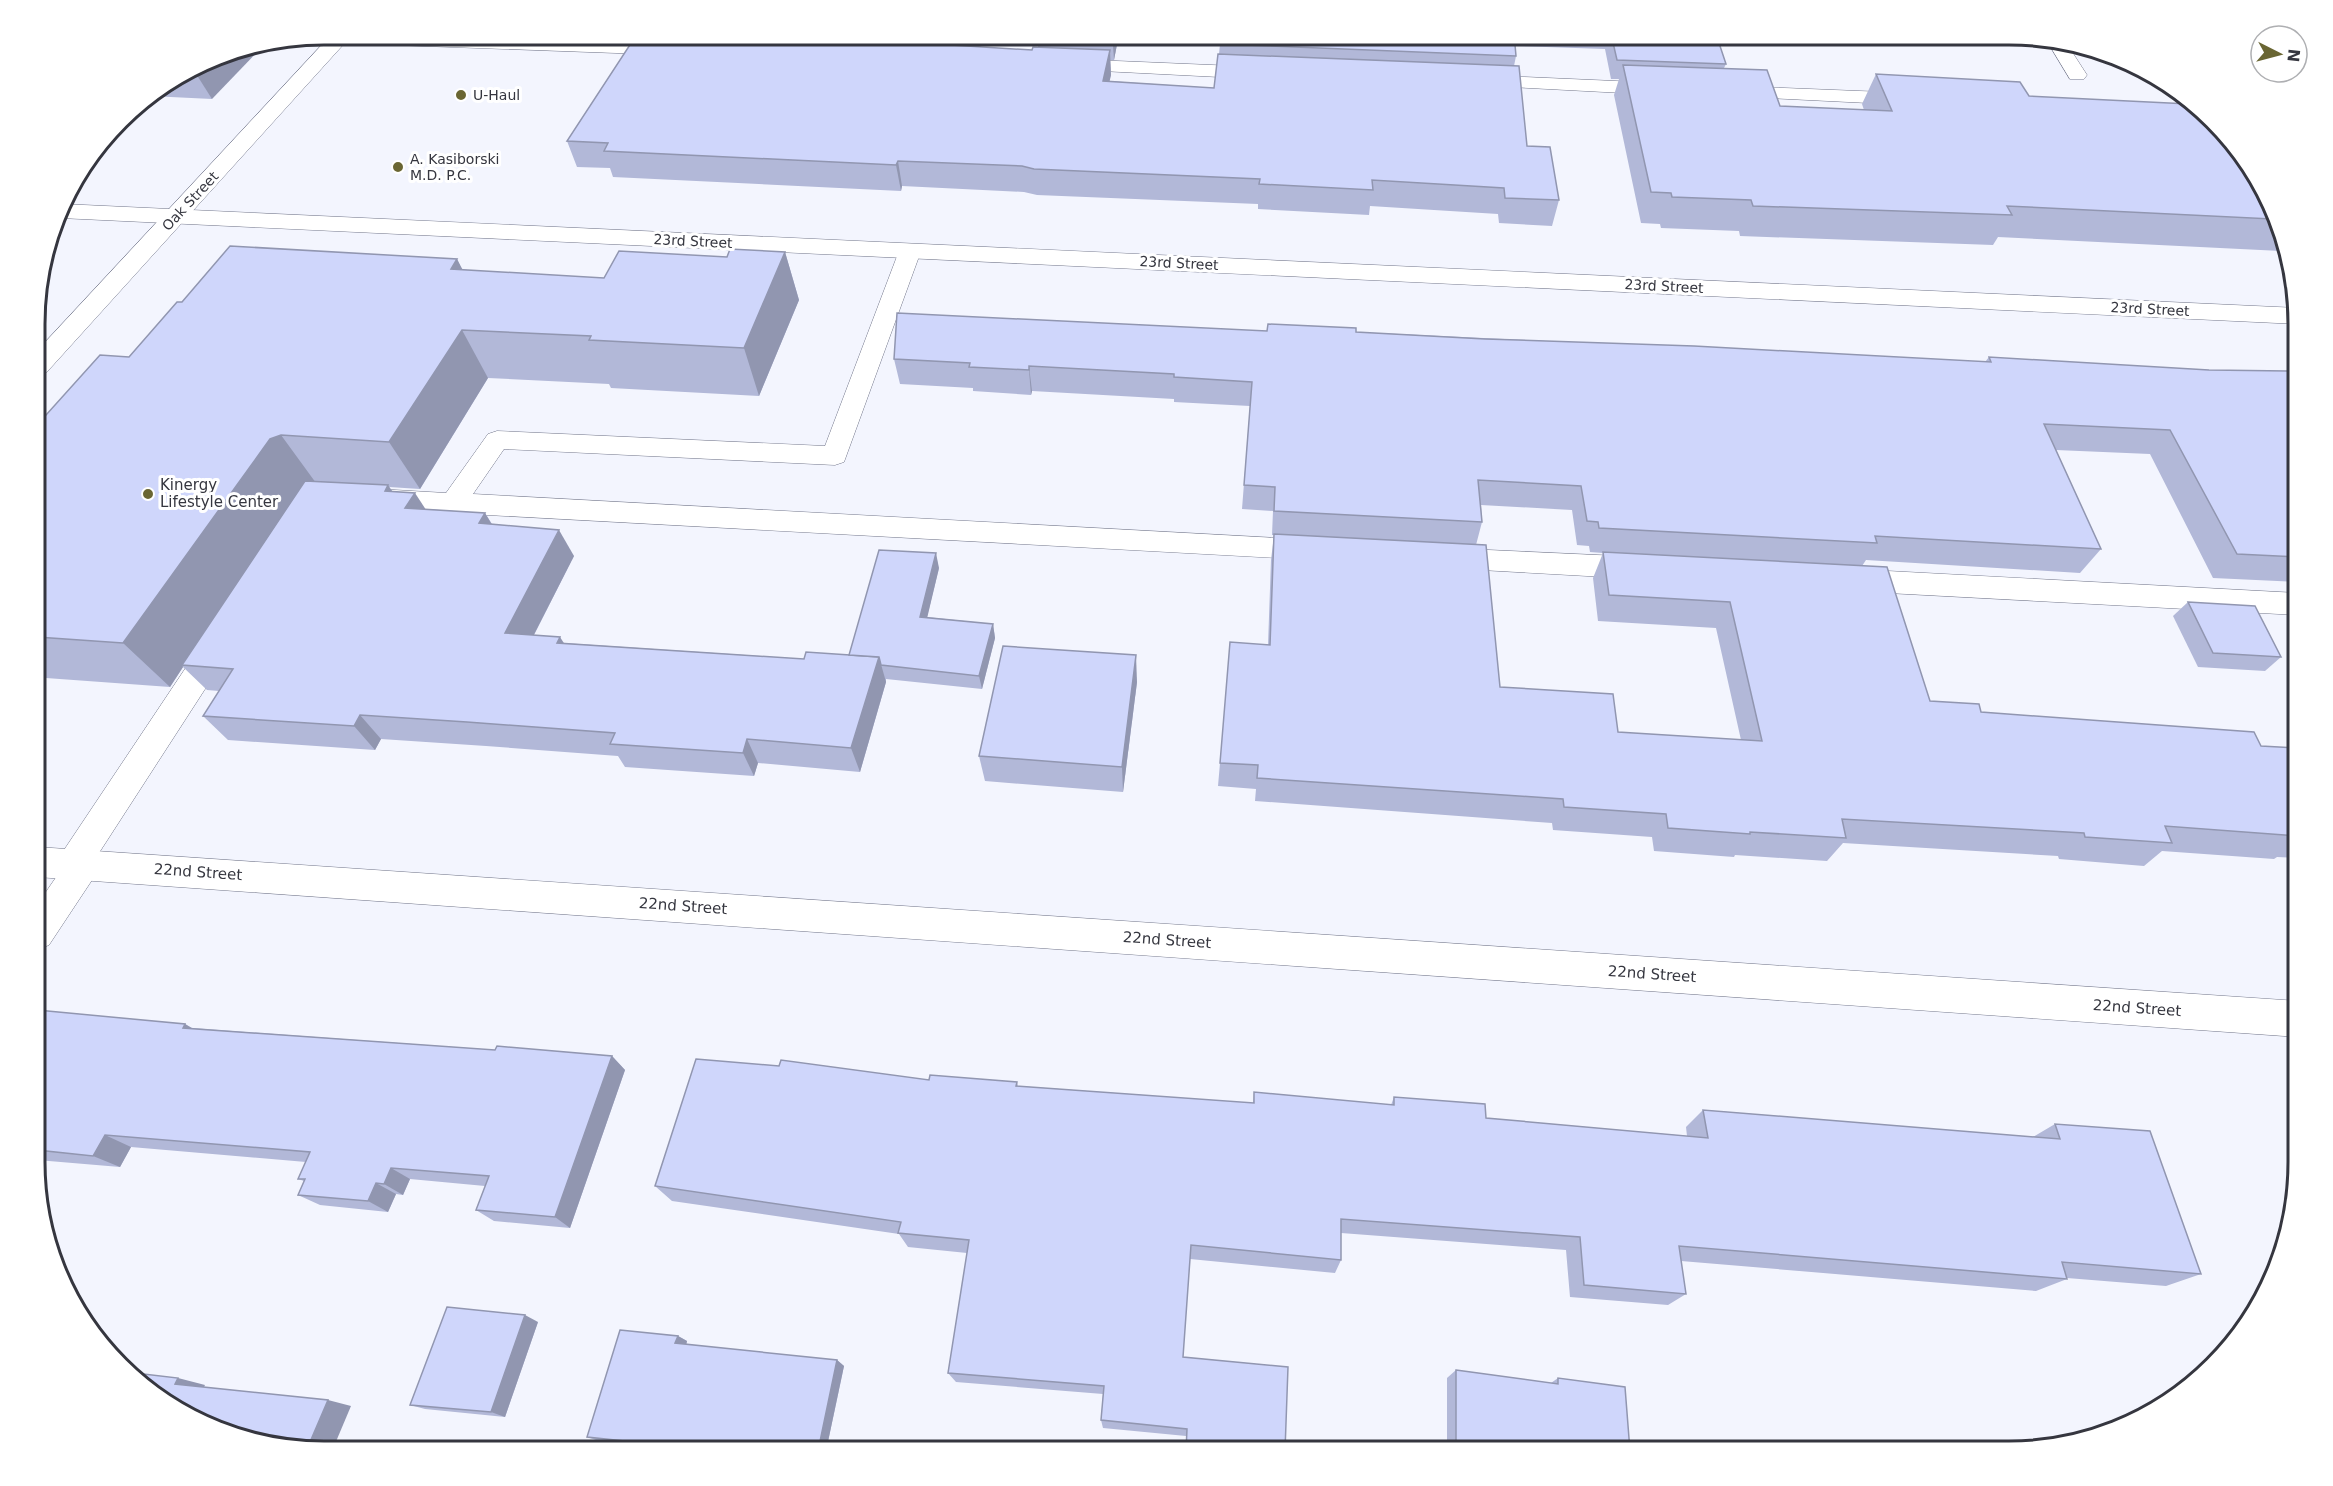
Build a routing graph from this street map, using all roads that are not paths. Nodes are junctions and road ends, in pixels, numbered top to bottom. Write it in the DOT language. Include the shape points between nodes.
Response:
graph roads {
  1 [pos="333,45"];
  2 [pos="562,45"];
  3 [pos="971,45"];
  4 [pos="684,50"];
  5 [pos="2061,50"];
  6 [pos="942,60"];
  7 [pos="966,61"];
  8 [pos="990,62"];
  9 [pos="1049,64"];
  10 [pos="1276,73"];
  11 [pos="2077,75"];
  12 [pos="1455,81"];
  13 [pos="1682,90"];
  14 [pos="1718,91"];
  15 [pos="1932,100"];
  16 [pos="68,212"];
  17 [pos="175,217"];
  18 [pos="910,251"];
  19 [pos="2288,316"];
  20 [pos="45,358"];
  21 [pos="350,497"];
  22 [pos="453,503"];
  23 [pos="1340,552"];
  24 [pos="1423,556"];
  25 [pos="1663,570"];
  26 [pos="1819,578"];
  27 [pos="2288,603"];
  28 [pos="231,624"];
  29 [pos="45,862"];
  30 [pos="79,864"];
  31 [pos="45,921"];
  32 [pos="2288,1018"];
  1 -- 17 [label="street, Oak Street"];
  2 -- 4 [label="lane"];
  3 -- 7 [label="lane"];
  5 -- 11 [label="lane"];
  6 -- 7 [label="lane"];
  7 -- 8 [label="lane"];
  9 -- 10 [label="lane"];
  12 -- 13 [label="lane"];
  14 -- 15 [label="lane"];
  16 -- 17 [label="street, 23rd Street"];
  17 -- 18 [label="street, 23rd Street"];
  17 -- 20 [label="street, Oak Street"];
  18 -- 19 [label="street, 23rd Street"];
  18 -- 22 [label="lane" via="835,456 497,440"];
  21 -- 22 [label="lane"];
  22 -- 23 [label="lane"];
  24 -- 25 [label="lane"];
  26 -- 27 [label="lane"];
  28 -- 30 [label="lane"];
  29 -- 30 [label="street, 22nd Street"];
  30 -- 31 [label="lane"];
  30 -- 32 [label="street, 22nd Street"];
}
